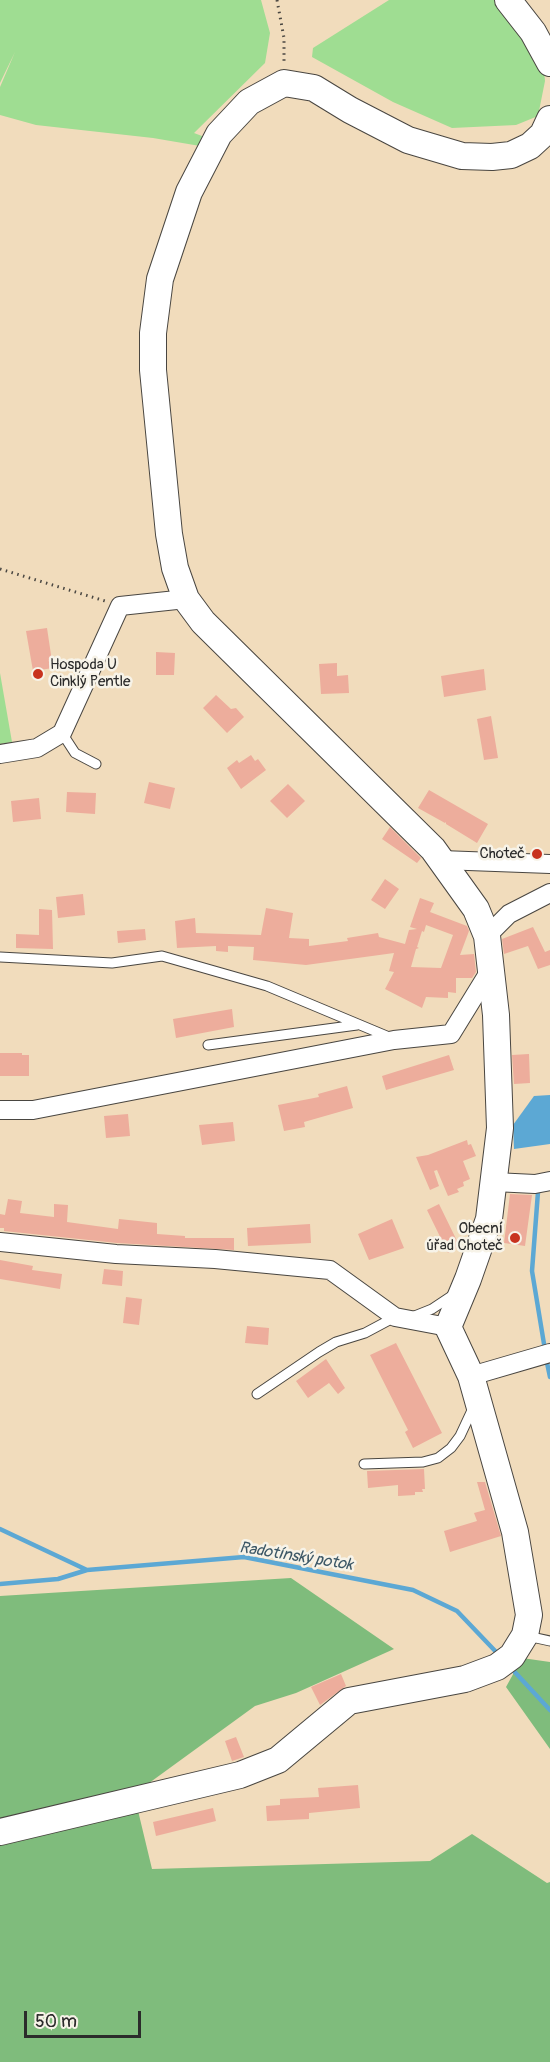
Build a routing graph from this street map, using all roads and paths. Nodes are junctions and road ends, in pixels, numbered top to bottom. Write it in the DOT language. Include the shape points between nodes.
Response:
graph roads {
  1 [pos="277,0"];
  2 [pos="508,0"];
  3 [pos="550,63"];
  4 [pos="284,83"];
  5 [pos="550,119"];
  6 [pos="0,569"];
  7 [pos="186,599"];
  8 [pos="120,606"];
  9 [pos="62,733"];
  10 [pos="0,754"];
  11 [pos="96,764"];
  12 [pos="441,860"];
  13 [pos="550,864"];
  14 [pos="550,893"];
  15 [pos="487,936"];
  16 [pos="0,957"];
  17 [pos="491,969"];
  18 [pos="359,1025"];
  19 [pos="394,1040"];
  20 [pos="208,1045"];
  21 [pos="0,1110"];
  22 [pos="550,1181"];
  23 [pos="494,1182"];
  24 [pos="0,1242"];
  25 [pos="468,1279"];
  26 [pos="400,1318"];
  27 [pos="448,1327"];
  28 [pos="550,1353"];
  29 [pos="475,1388"];
  30 [pos="257,1394"];
  31 [pos="364,1464"];
  32 [pos="550,1641"];
  33 [pos="511,1653"];
  34 [pos="0,1832"];
  1 -- 4 [label="path" via="284,38"];
  2 -- 3 [label="street" via="533,32"];
  4 -- 5 [label="street" via="314,88 408,140 462,156 511,155 530,146 543,134"];
  4 -- 7 [label="street" via="249,102 219,135 189,192 160,279 153,370 169,534"];
  6 -- 8 [label="path"];
  7 -- 8 [label="street"];
  7 -- 12 [label="street" via="203,622"];
  8 -- 9 [label="street"];
  9 -- 10 [label="street" via="37,748"];
  9 -- 11 [label="lane" via="75,753"];
  12 -- 13 [label="street"];
  12 -- 15 [label="street" via="476,909"];
  14 -- 15 [label="street" via="509,914"];
  15 -- 17 [label="street"];
  16 -- 18 [label="lane" via="112,963 162,956 267,986"];
  17 -- 19 [label="street" via="452,1034"];
  17 -- 23 [label="street" via="500,1128"];
  18 -- 19 [label="lane"];
  18 -- 20 [label="lane"];
  19 -- 21 [label="street" via="33,1110"];
  22 -- 23 [label="street"];
  23 -- 25 [label="street" via="489,1219"];
  24 -- 26 [label="street" via="330,1270"];
  25 -- 26 [label="lane" via="446,1301 416,1316"];
  25 -- 27 [label="street"];
  26 -- 27 [label="street"];
  26 -- 30 [label="lane" via="336,1342"];
  27 -- 29 [label="street"];
  28 -- 29 [label="street"];
  29 -- 31 [label="lane" via="460,1436 438,1458"];
  29 -- 33 [label="street" via="515,1532 529,1615"];
  32 -- 33 [label="lane"];
  33 -- 34 [label="street" via="465,1679 349,1701 278,1760 240,1775"];
}
